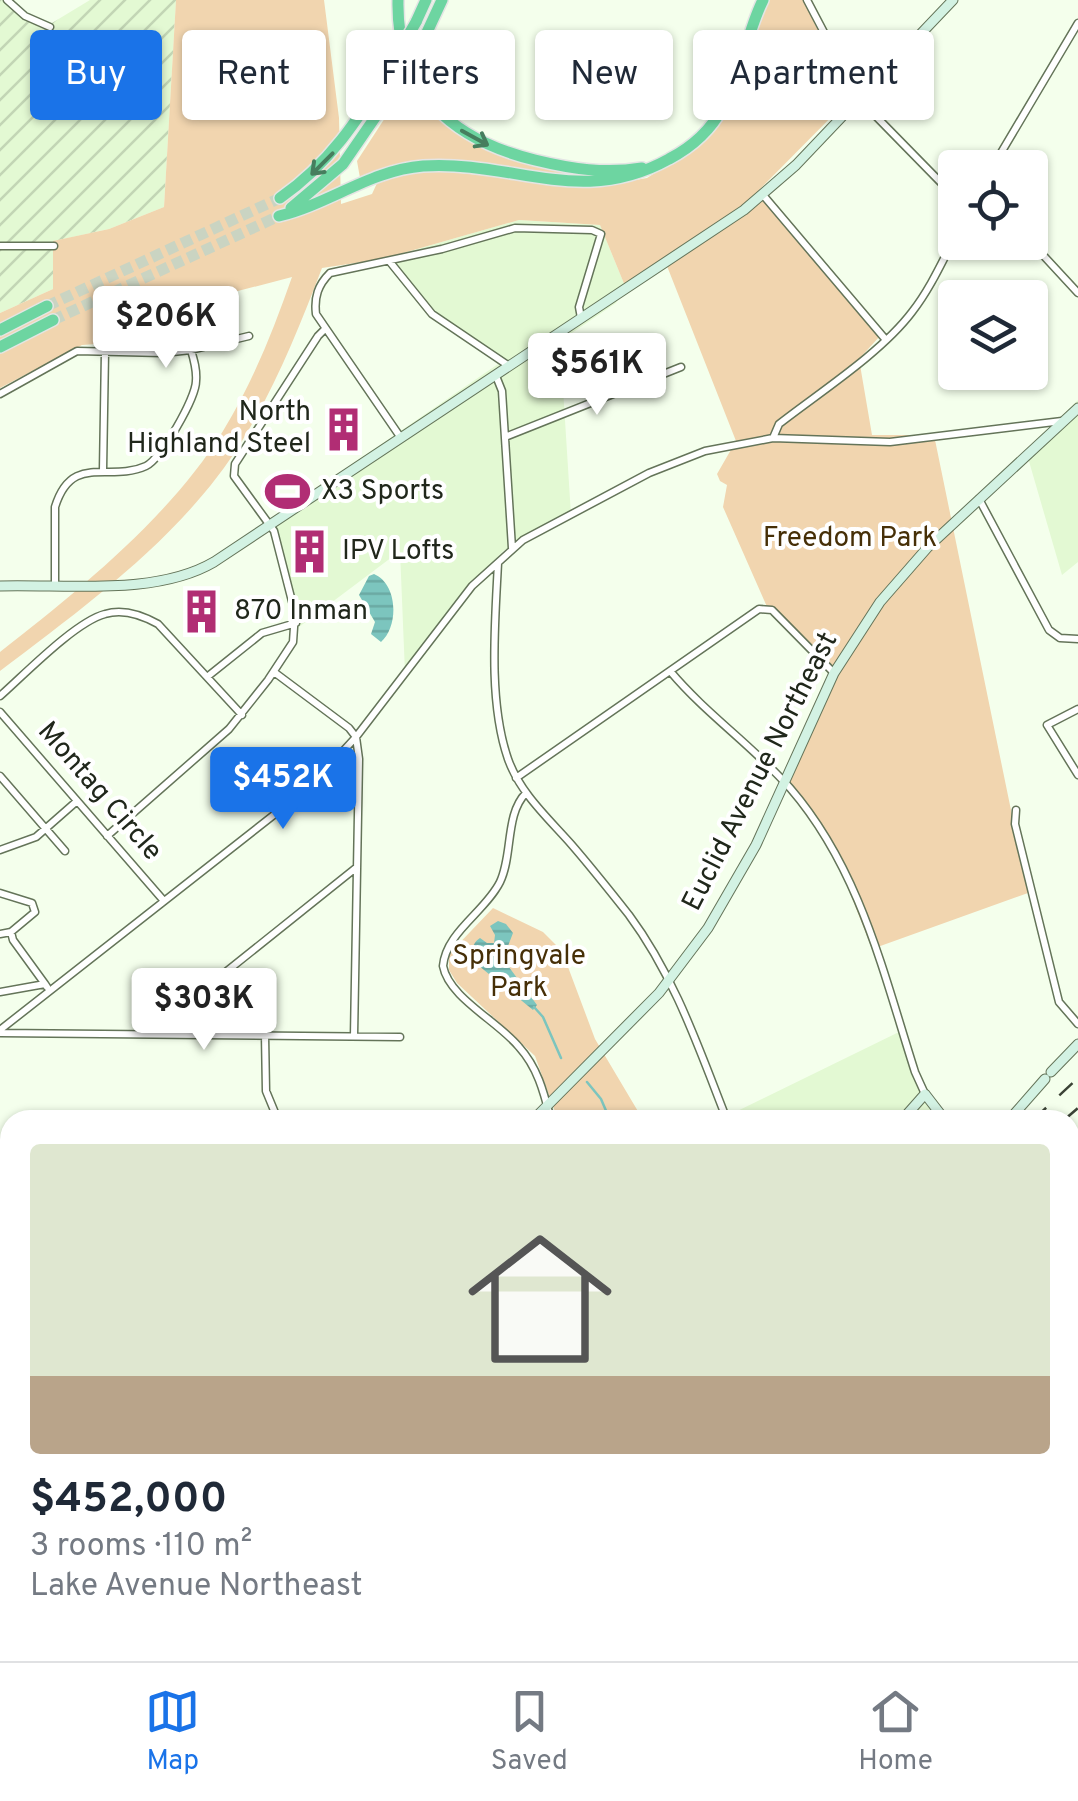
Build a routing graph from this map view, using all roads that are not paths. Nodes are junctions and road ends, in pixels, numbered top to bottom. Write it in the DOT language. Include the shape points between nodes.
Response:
graph roads {
  1 [pos="8,0"];
  2 [pos="398,0"];
  3 [pos="426,0"];
  4 [pos="442,0"];
  5 [pos="763,0"];
  6 [pos="808,0"];
  7 [pos="953,0"];
  8 [pos="1078,24"];
  9 [pos="50,27"];
  10 [pos="823,30"];
  11 [pos="924,30"];
  12 [pos="837,120"];
  13 [pos="879,120"];
  14 [pos="1003,150"];
  15 [pos="667,160"];
  16 [pos="938,179"];
  17 [pos="763,195"];
  18 [pos="280,198"];
  19 [pos="0,246"];
  20 [pos="54,246"];
  21 [pos="943,260"];
  22 [pos="1048,260"];
  23 [pos="390,262"];
  24 [pos="1078,293"];
  25 [pos="47,306"];
  26 [pos="582,319"];
  27 [pos="53,320"];
  28 [pos="325,329"];
  29 [pos="0,330"];
  30 [pos="248,336"];
  31 [pos="886,340"];
  32 [pos="0,347"];
  33 [pos="190,350"];
  34 [pos="105,352"];
  35 [pos="510,366"];
  36 [pos="682,367"];
  37 [pos="496,376"];
  38 [pos="0,394"];
  39 [pos="1078,408"];
  40 [pos="1063,420"];
  41 [pos="504,436"];
  42 [pos="401,438"];
  43 [pos="773,438"];
  44 [pos="103,470"];
  45 [pos="979,499"];
  46 [pos="271,524"];
  47 [pos="512,548"];
  48 [pos="498,562"];
  49 [pos="55,584"];
  50 [pos="0,586"];
  51 [pos="296,622"];
  52 [pos="1078,640"];
  53 [pos="670,671"];
  54 [pos="274,672"];
  55 [pos="834,673"];
  56 [pos="206,677"];
  57 [pos="0,696"];
  58 [pos="1078,708"];
  59 [pos="0,712"];
  60 [pos="242,716"];
  61 [pos="356,737"];
  62 [pos="1078,774"];
  63 [pos="0,776"];
  64 [pos="516,778"];
  65 [pos="784,782"];
  66 [pos="526,792"];
  67 [pos="78,801"];
  68 [pos="1016,810"];
  69 [pos="45,829"];
  70 [pos="108,836"];
  71 [pos="0,850"];
  72 [pos="65,851"];
  73 [pos="356,868"];
  74 [pos="0,893"];
  75 [pos="164,901"];
  76 [pos="11,932"];
  77 [pos="0,934"];
  78 [pos="670,981"];
  79 [pos="47,987"];
  80 [pos="0,992"];
  81 [pos="1078,1024"];
  82 [pos="0,1031"];
  83 [pos="143,1034"];
  84 [pos="266,1035"];
  85 [pos="354,1036"];
  86 [pos="400,1037"];
  87 [pos="1078,1044"];
  88 [pos="925,1094"];
  89 [pos="548,1107"];
  90 [pos="274,1110"];
  91 [pos="545,1110"];
  92 [pos="549,1110"];
  93 [pos="723,1110"];
  94 [pos="911,1110"];
  95 [pos="937,1110"];
  96 [pos="1018,1110"];
  1 -- 9 [label="street"];
  2 -- 15 [label="highway, one-way" via="400,37 416,80 465,134 578,170 632,170"];
  3 -- 18 [label="highway, one-way, bridge" via="356,123 315,172"];
  4 -- 15 [label="highway, bridge" via="358,146 279,216 408,168 597,182 631,178"];
  5 -- 15 [label="highway" via="724,106 704,134"];
  6 -- 10 [label="street"];
  7 -- 11 [label="main road"];
  8 -- 14 [label="street"];
  12 -- 17 [label="main road"];
  13 -- 16 [label="street"];
  17 -- 26 [label="main road"];
  17 -- 31 [label="street"];
  19 -- 20 [label="street"];
  21 -- 31 [label="street" via="926,294"];
  22 -- 24 [label="street"];
  23 -- 26 [label="street" via="515,228 592,230 601,234 578,312"];
  23 -- 28 [label="street" via="334,271 322,282 314,302"];
  23 -- 35 [label="street" via="432,314"];
  25 -- 29 [label="highway"];
  26 -- 35 [label="main road"];
  27 -- 32 [label="highway"];
  28 -- 42 [label="street"];
  28 -- 46 [label="street" via="236,464 234,476"];
  30 -- 33 [label="street"];
  31 -- 43 [label="street" via="779,424"];
  33 -- 34 [label="street"];
  33 -- 44 [label="street" via="195,389 163,450 149,465"];
  34 -- 38 [label="street" via="77,351"];
  34 -- 44 [label="street"];
  35 -- 37 [label="main road"];
  36 -- 41 [label="street"];
  37 -- 41 [label="street"];
  37 -- 42 [label="main road"];
  39 -- 40 [label="main road, Euclid Avenue Northeast"];
  40 -- 43 [label="street" via="890,442"];
  40 -- 45 [label="main road, Euclid Avenue Northeast"];
  41 -- 47 [label="street"];
  42 -- 46 [label="main road"];
  43 -- 47 [label="street" via="705,451 649,472"];
  44 -- 49 [label="street" via="74,478 58,494"];
  45 -- 52 [label="street" via="1048,630"];
  45 -- 55 [label="main road, Euclid Avenue Northeast" via="894,584"];
  46 -- 49 [label="main road" via="202,569 154,584"];
  46 -- 51 [label="street"];
  47 -- 48 [label="street"];
  48 -- 61 [label="street" via="451,609"];
  48 -- 64 [label="street" via="494,653 504,743"];
  49 -- 50 [label="main road"];
  51 -- 54 [label="street" via="293,642"];
  51 -- 56 [label="street" via="262,632"];
  53 -- 55 [label="street" via="765,608"];
  53 -- 64 [label="street"];
  53 -- 65 [label="street"];
  54 -- 60 [label="street"];
  54 -- 61 [label="street"];
  55 -- 65 [label="main road, Euclid Avenue Northeast"];
  56 -- 57 [label="street" via="158,624 114,612 83,625"];
  56 -- 60 [label="street"];
  58 -- 62 [label="street" via="1047,726"];
  59 -- 67 [label="street, Montag Circle"];
  60 -- 70 [label="street"];
  61 -- 73 [label="street"];
  61 -- 75 [label="street" via="298,798"];
  63 -- 69 [label="street"];
  64 -- 66 [label="street"];
  65 -- 78 [label="main road, Euclid Avenue Northeast" via="733,886"];
  65 -- 88 [label="street" via="826,836 853,886"];
  66 -- 78 [label="street" via="630,916"];
  66 -- 89 [label="street" via="516,804 501,881 448,946 443,966 453,988 522,1050"];
  67 -- 69 [label="street"];
  67 -- 70 [label="street, Montag Circle"];
  68 -- 81 [label="street" via="1059,1002"];
  69 -- 71 [label="street"];
  69 -- 72 [label="street"];
  70 -- 75 [label="street, Montag Circle"];
  73 -- 83 [label="street"];
  73 -- 85 [label="street"];
  74 -- 76 [label="street" via="35,907"];
  75 -- 79 [label="street"];
  76 -- 77 [label="street"];
  76 -- 79 [label="street"];
  78 -- 89 [label="main road, Euclid Avenue Northeast"];
  78 -- 93 [label="street"];
  79 -- 80 [label="street"];
  79 -- 82 [label="street"];
  82 -- 83 [label="street"];
  83 -- 84 [label="street"];
  84 -- 85 [label="street"];
  84 -- 90 [label="street" via="266,1092"];
  85 -- 86 [label="street"];
  87 -- 96 [label="main road"];
  88 -- 94 [label="main road"];
  88 -- 95 [label="main road"];
  89 -- 91 [label="main road, Euclid Avenue Northeast"];
  89 -- 92 [label="street"];
}
